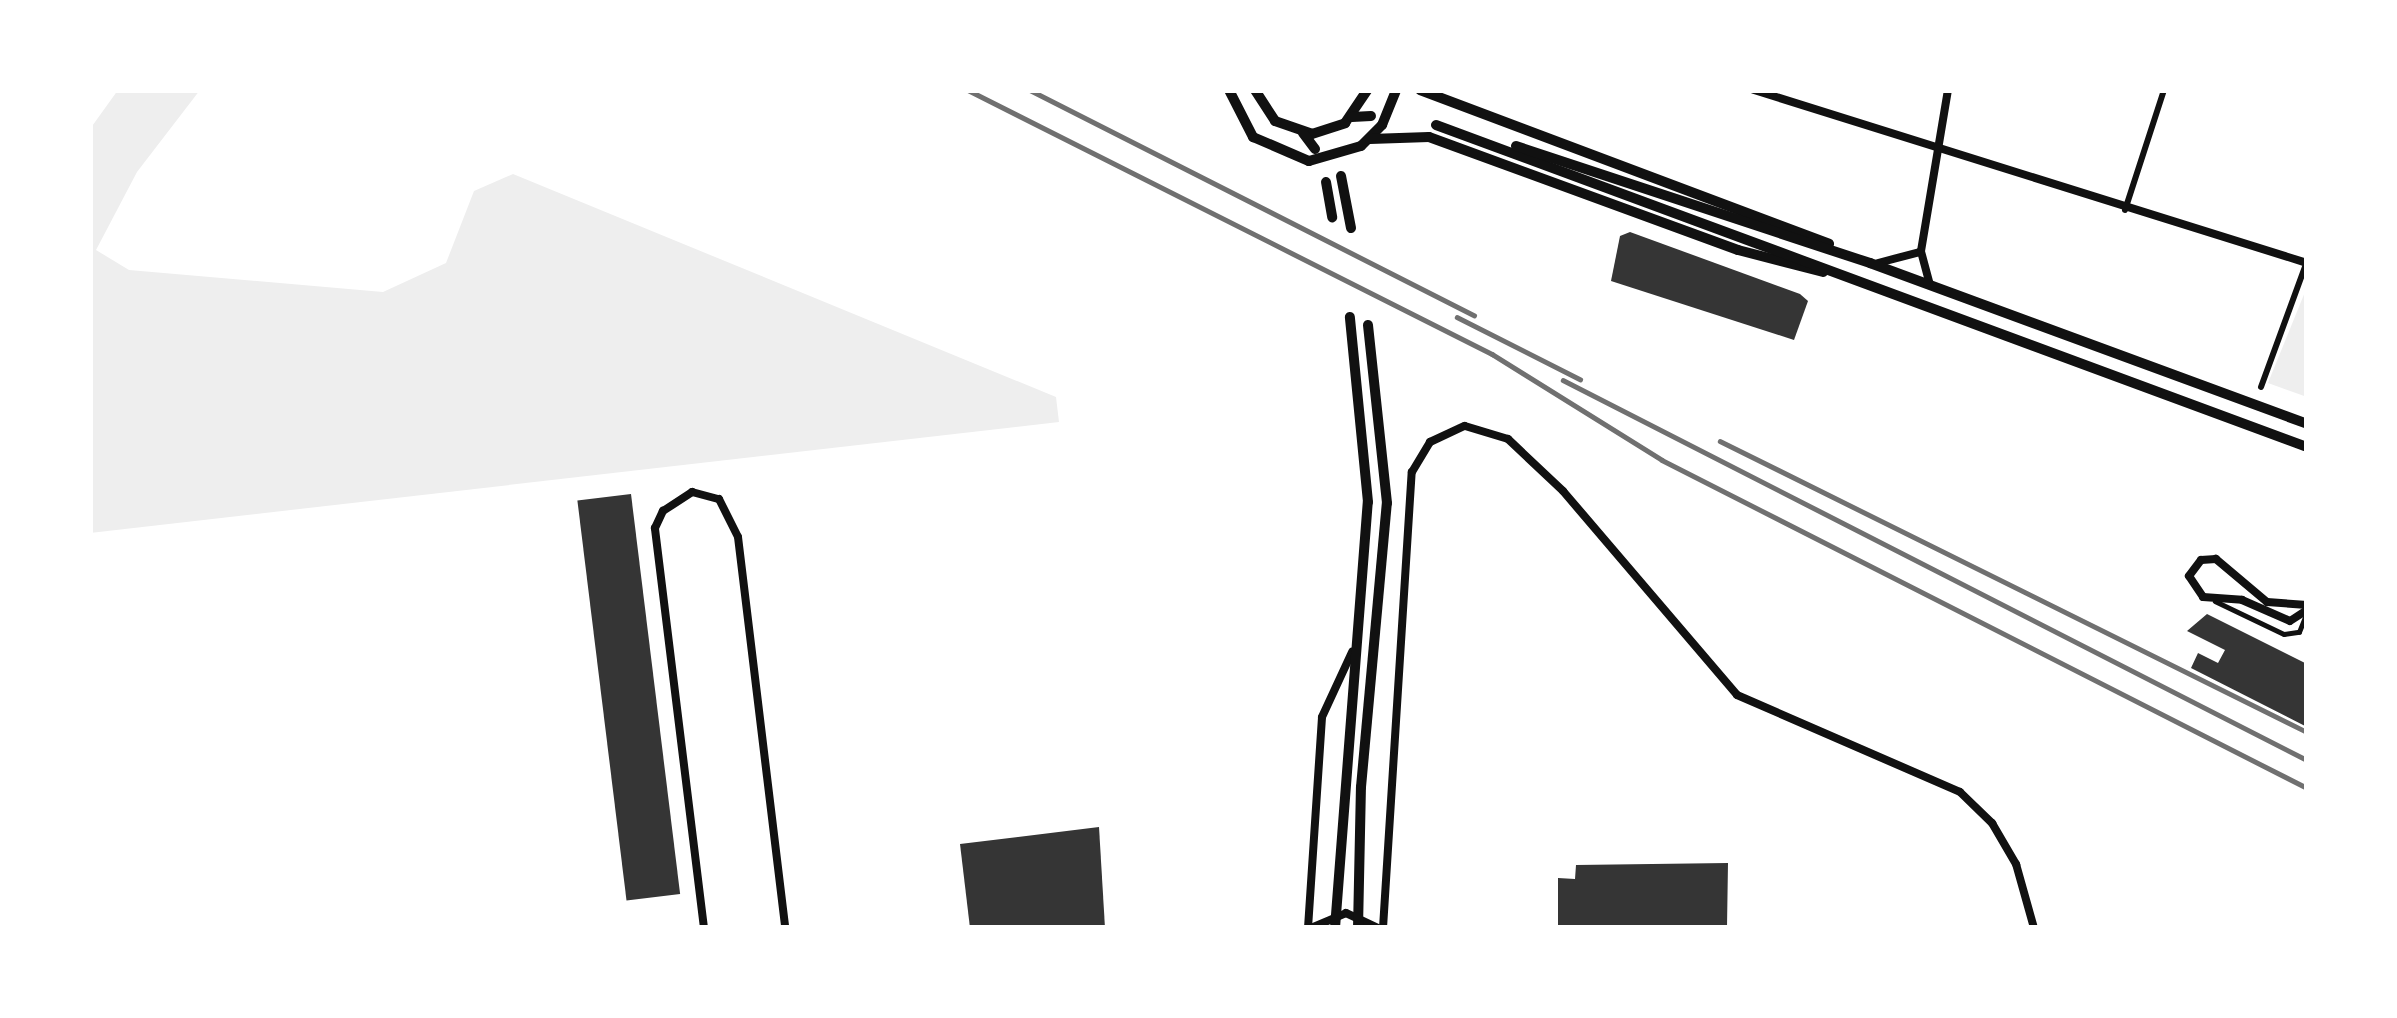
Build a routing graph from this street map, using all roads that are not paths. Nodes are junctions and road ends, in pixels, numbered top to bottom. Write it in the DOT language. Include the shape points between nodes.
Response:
graph roads {
  1 [pos="1229,90"];
  2 [pos="1256,90"];
  3 [pos="1367,90"];
  4 [pos="1396,90"];
  5 [pos="1420,90"];
  6 [pos="1754,90"];
  7 [pos="1948,90"];
  8 [pos="2164,90"];
  9 [pos="1371,116"];
  10 [pos="1352,117"];
  11 [pos="1337,128"];
  12 [pos="1303,134"];
  13 [pos="1370,139"];
  14 [pos="1336,146"];
  15 [pos="1939,148"];
  16 [pos="1315,149"];
  17 [pos="1341,176"];
  18 [pos="1326,182"];
  19 [pos="2125,210"];
  20 [pos="1332,218"];
  21 [pos="1351,228"];
  22 [pos="1921,251"];
  23 [pos="2307,262"];
  24 [pos="1870,263"];
  25 [pos="1830,274"];
  26 [pos="1935,291"];
  27 [pos="1350,317"];
  28 [pos="1368,325"];
  29 [pos="2261,387"];
  30 [pos="2307,424"];
  31 [pos="2307,447"];
  32 [pos="2306,611"];
  33 [pos="1352,652"];
  34 [pos="1335,921"];
  35 [pos="1358,922"];
  36 [pos="704,928"];
  37 [pos="785,928"];
  38 [pos="1310,928"];
  39 [pos="1380,928"];
  40 [pos="2034,928"];
  1 -- 13 [label="main road" via="1253,137 1289,158 1332,159"];
  2 -- 12 [label="main road" via="1275,121"];
  3 -- 10 [label="main road"];
  4 -- 13 [label="main road"];
  5 -- 24 [label="main road"];
  6 -- 15 [label="street"];
  7 -- 15 [label="street"];
  8 -- 19 [label="street"];
  9 -- 10 [label="main road"];
  10 -- 11 [label="main road"];
  11 -- 12 [label="main road"];
  11 -- 14 [label="main road"];
  12 -- 16 [label="main road"];
  13 -- 25 [label="main road" via="1429,137 1738,250"];
  15 -- 19 [label="street"];
  15 -- 22 [label="street"];
  17 -- 21 [label="main road"];
  18 -- 20 [label="main road"];
  19 -- 23 [label="street"];
  22 -- 24 [label="street"];
  22 -- 26 [label="street"];
  23 -- 29 [label="street"];
  24 -- 25 [label="main road" via="1437,122"];
  24 -- 26 [label="main road"];
  25 -- 31 [label="main road"];
  26 -- 30 [label="main road"];
  27 -- 33 [label="main road" via="1368,502"];
  28 -- 35 [label="main road" via="1387,503"];
  32 -- 32 [label="street" via="2267,602 2209,558 2189,576 2192,590 2209,598 2290,620"];
  33 -- 34 [label="main road"];
  33 -- 38 [label="street" via="1322,717"];
  34 -- 35 [label="street"];
  34 -- 38 [label="street"];
  35 -- 39 [label="street"];
  36 -- 37 [label="street" via="656,528 663,511 692,492 719,500 738,537"];
  39 -- 40 [label="street" via="1408,503 1419,453 1445,433 1487,427 1563,491 1737,695 1922,771 1976,807 2016,864"];
}
